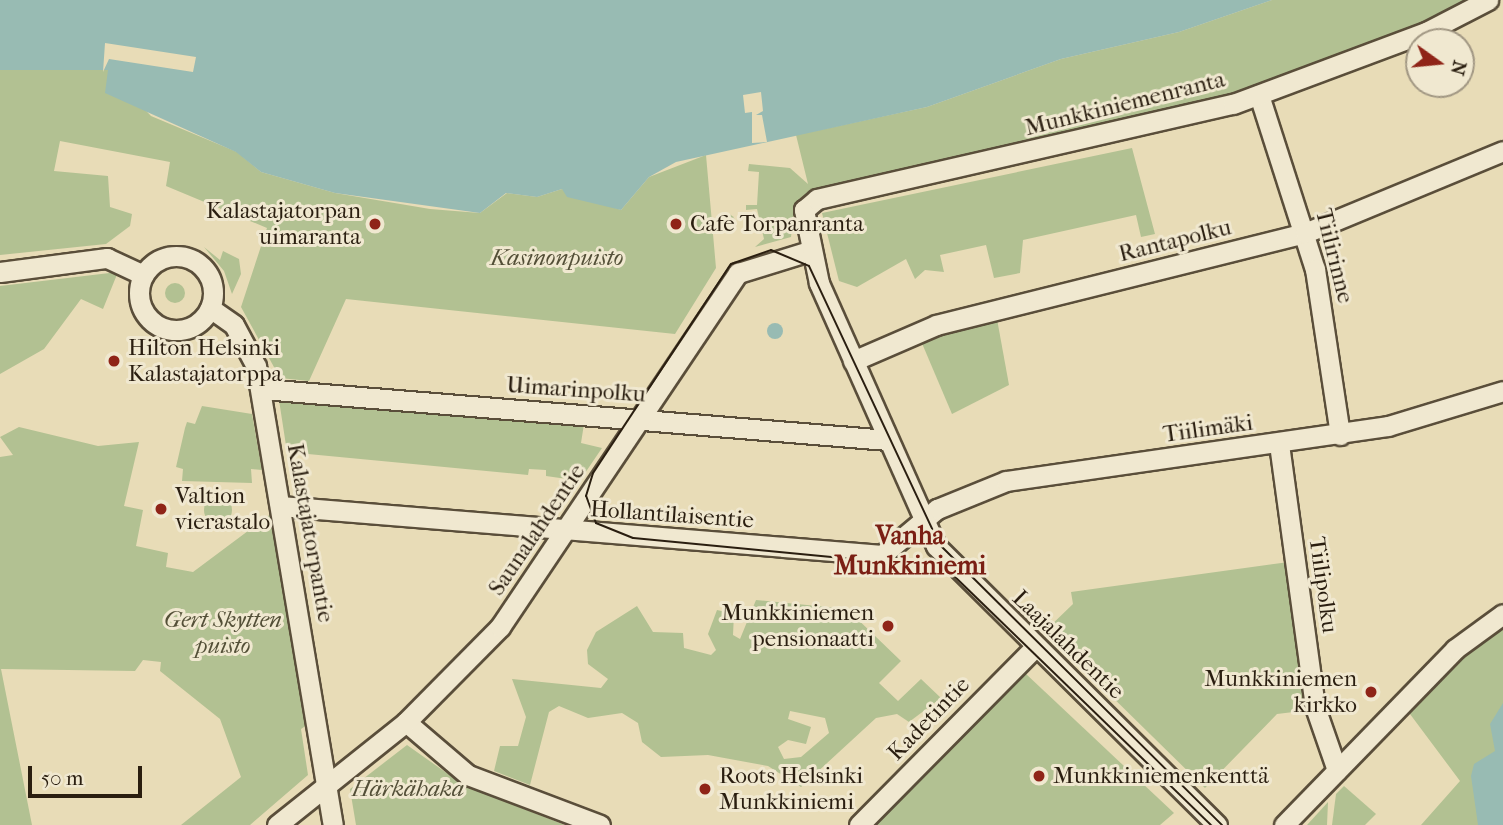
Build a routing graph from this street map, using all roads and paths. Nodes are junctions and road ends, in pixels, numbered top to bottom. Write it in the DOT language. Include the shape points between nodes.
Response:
graph roads {
  1 [pos="1488,0"];
  2 [pos="1259,95"];
  3 [pos="1503,151"];
  4 [pos="1305,233"];
  5 [pos="808,251"];
  6 [pos="0,272"];
  7 [pos="143,275"];
  8 [pos="210,308"];
  9 [pos="853,361"];
  10 [pos="262,389"];
  11 [pos="1503,391"];
  12 [pos="640,421"];
  13 [pos="1340,435"];
  14 [pos="887,440"];
  15 [pos="1279,444"];
  16 [pos="280,506"];
  17 [pos="922,520"];
  18 [pos="567,534"];
  19 [pos="1503,614"];
  20 [pos="1035,647"];
  21 [pos="406,722"];
  22 [pos="1338,770"];
  23 [pos="326,784"];
  24 [pos="277,825"];
  25 [pos="333,825"];
  26 [pos="600,825"];
  27 [pos="859,825"];
  28 [pos="1217,825"];
  29 [pos="1284,825"];
  1 -- 2 [label="street, Munkkiniemenranta" via="1426,32"];
  2 -- 4 [label="street, Tiilirinne"];
  2 -- 5 [label="street, Munkkiniemenranta" via="1117,135 817,199 804,210"];
  3 -- 4 [label="street, Rantapolku"];
  4 -- 9 [label="street, Rantapolku" via="936,325"];
  4 -- 13 [label="street, Tiilirinne" via="1328,339"];
  5 -- 9 [label="street, Laajalahdentie"];
  5 -- 12 [label="street, Saunalahdentie" via="738,273"];
  6 -- 7 [label="street" via="107,258"];
  7 -- 8 [label="street" via="164,257 194,260 212,285"];
  7 -- 8 [label="street" via="140,303 157,325 188,328"];
  8 -- 10 [label="street, Kalastajatorpantie" via="246,343"];
  9 -- 14 [label="street, Laajalahdentie"];
  10 -- 12 [label="street, Uimarinpolku"];
  10 -- 16 [label="street, Kalastajatorpantie"];
  11 -- 13 [label="street, Tiilimäki"];
  12 -- 14 [label="street, Uimarinpolku"];
  12 -- 18 [label="street, Saunalahdentie"];
  13 -- 15 [label="street, Tiilimäki"];
  14 -- 17 [label="street, Laajalahdentie"];
  15 -- 17 [label="street, Tiilimäki" via="1006,481"];
  15 -- 22 [label="street, Tiilipolku" via="1315,707"];
  16 -- 18 [label="street, Hollantilaisentie"];
  16 -- 23 [label="street, Kalastajatorpantie"];
  17 -- 18 [label="street, Hollantilaisentie" via="881,555"];
  17 -- 20 [label="street, Laajalahdentie" via="942,555"];
  18 -- 21 [label="street, Saunalahdentie" via="500,627"];
  19 -- 22 [label="street" via="1455,649"];
  20 -- 27 [label="street, Kadetintie"];
  20 -- 28 [label="street, Laajalahdentie"];
  21 -- 23 [label="street, Saunalahdentie"];
  21 -- 26 [label="street" via="468,775"];
  22 -- 29 [label="street"];
  23 -- 24 [label="street, Saunalahdentie"];
  23 -- 25 [label="street, Kalastajatorpantie"];
}
